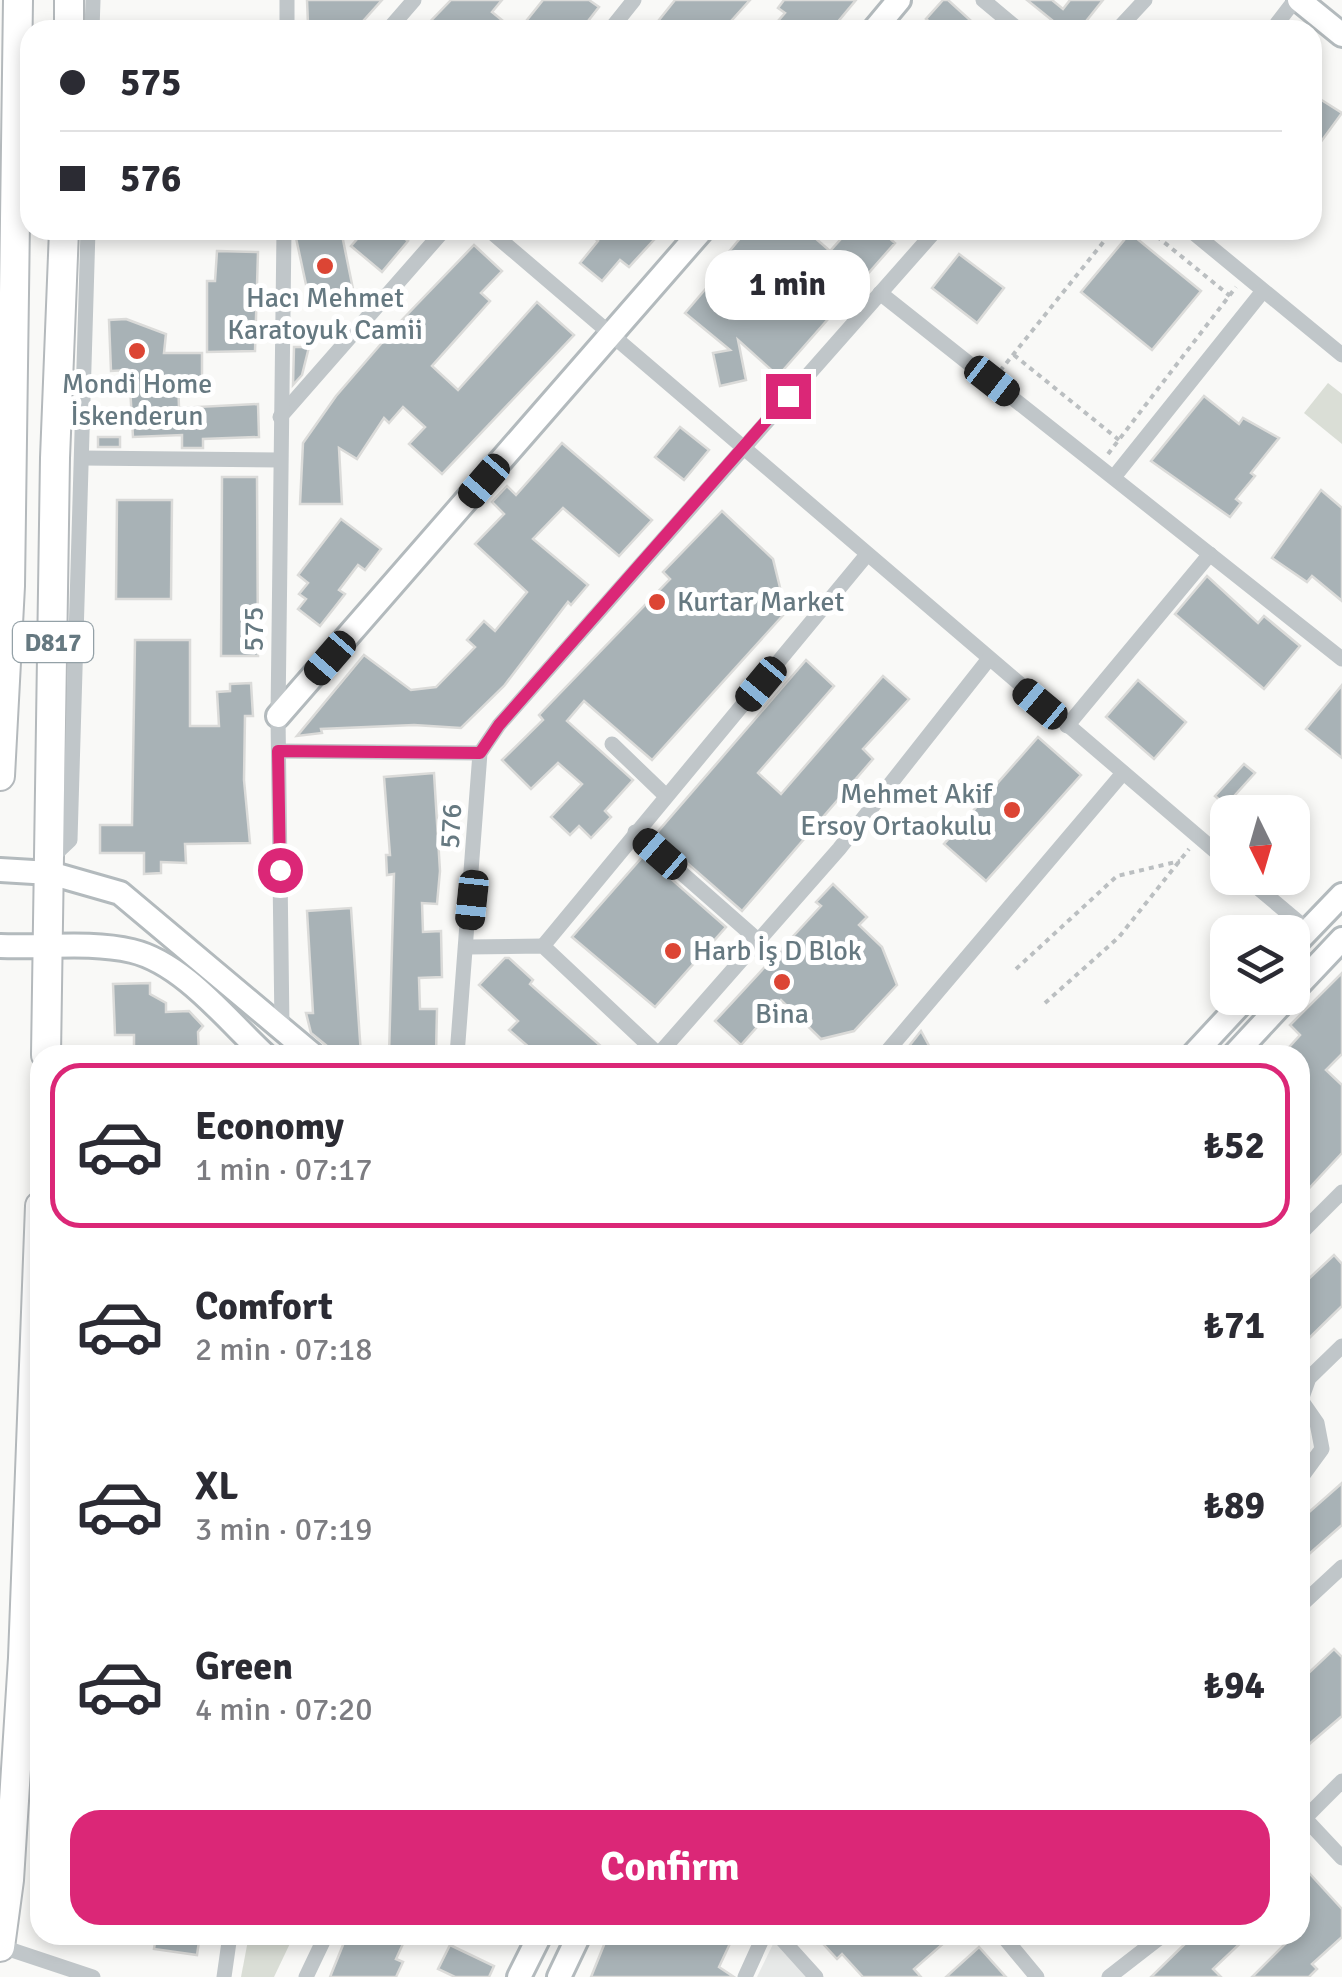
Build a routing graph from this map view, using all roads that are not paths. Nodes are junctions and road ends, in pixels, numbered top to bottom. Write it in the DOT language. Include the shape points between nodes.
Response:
graph roads {
  1 [pos="18,0"];
  2 [pos="414,0"];
  3 [pos="634,0"];
  4 [pos="899,0"];
  5 [pos="983,0"];
  6 [pos="1145,0"];
  7 [pos="1297,0"];
  8 [pos="397,20"];
  9 [pos="618,20"];
  10 [pos="882,20"];
  11 [pos="1007,20"];
  12 [pos="1126,20"];
  13 [pos="1280,20"];
  14 [pos="1342,35"];
  15 [pos="64,240"];
  16 [pos="88,240"];
  17 [pos="284,240"];
  18 [pos="435,240"];
  19 [pos="501,240"];
  20 [pos="693,240"];
  21 [pos="927,240"];
  22 [pos="1202,240"];
  23 [pos="1263,290"];
  24 [pos="880,293"];
  25 [pos="612,334"];
  26 [pos="1342,355"];
  27 [pos="280,418"];
  28 [pos="742,447"];
  29 [pos="82,458"];
  30 [pos="280,460"];
  31 [pos="1114,477"];
  32 [pos="1210,554"];
  33 [pos="866,557"];
  34 [pos="1342,659"];
  35 [pos="988,660"];
  36 [pos="278,716"];
  37 [pos="1067,726"];
  38 [pos="612,744"];
  39 [pos="278,751"];
  40 [pos="480,753"];
  41 [pos="1123,773"];
  42 [pos="0,776"];
  43 [pos="666,796"];
  44 [pos="635,832"];
  45 [pos="1210,848"];
  46 [pos="50,866"];
  47 [pos="0,870"];
  48 [pos="1261,895"];
  49 [pos="1342,895"];
  50 [pos="1279,915"];
  51 [pos="1310,928"];
  52 [pos="1342,938"];
  53 [pos="760,942"];
  54 [pos="0,946"];
  55 [pos="543,946"];
  56 [pos="468,947"];
  57 [pos="50,949"];
  58 [pos="1310,973"];
  59 [pos="1230,1015"];
  60 [pos="1271,1015"];
  61 [pos="282,1028"];
  62 [pos="46,1045"];
  63 [pos="255,1045"];
  64 [pos="302,1045"];
  65 [pos="458,1045"];
  66 [pos="647,1045"];
  67 [pos="667,1045"];
  68 [pos="892,1045"];
  69 [pos="1202,1045"];
  70 [pos="1243,1045"];
  71 [pos="1342,1192"];
  72 [pos="1310,1224"];
  73 [pos="1342,1346"];
  74 [pos="1310,1377"];
  75 [pos="1310,1414"];
  76 [pos="1310,1465"];
  77 [pos="1342,1566"];
  78 [pos="1310,1596"];
  79 [pos="30,1676"];
  80 [pos="1342,1781"];
  81 [pos="1310,1808"];
  82 [pos="1310,1824"];
  83 [pos="1342,1858"];
  84 [pos="229,1945"];
  85 [pos="321,1945"];
  86 [pos="535,1945"];
  87 [pos="574,1945"];
  88 [pos="759,1945"];
  89 [pos="787,1945"];
  90 [pos="1010,1945"];
  91 [pos="1150,1945"];
  92 [pos="0,1947"];
  93 [pos="93,1977"];
  94 [pos="224,1977"];
  95 [pos="306,1977"];
  96 [pos="519,1977"];
  97 [pos="559,1977"];
  98 [pos="745,1977"];
  99 [pos="816,1977"];
  100 [pos="1037,1977"];
  101 [pos="1109,1977"];
  1 -- 42 [label="highway, D817" via="10,586"];
  2 -- 8 [label="street"];
  3 -- 9 [label="street"];
  4 -- 10 [label="street"];
  5 -- 11 [label="street"];
  6 -- 12 [label="street"];
  7 -- 13 [label="street"];
  7 -- 14 [label="street"];
  15 -- 46 [label="highway, D817"];
  16 -- 29 [label="street"];
  17 -- 27 [label="street, 575"];
  18 -- 27 [label="street"];
  19 -- 25 [label="street"];
  20 -- 25 [label="street"];
  21 -- 24 [label="street"];
  22 -- 23 [label="street"];
  23 -- 26 [label="street"];
  23 -- 31 [label="street"];
  24 -- 28 [label="street"];
  24 -- 31 [label="street"];
  25 -- 28 [label="street"];
  25 -- 36 [label="street"];
  27 -- 30 [label="street, 575"];
  28 -- 33 [label="street"];
  28 -- 40 [label="street"];
  29 -- 30 [label="street"];
  29 -- 46 [label="street" via="70,840"];
  30 -- 36 [label="street, 575"];
  31 -- 32 [label="street"];
  32 -- 34 [label="street"];
  32 -- 37 [label="street"];
  33 -- 35 [label="street"];
  33 -- 43 [label="street"];
  35 -- 37 [label="street"];
  35 -- 53 [label="street"];
  36 -- 39 [label="street, 575"];
  37 -- 41 [label="street"];
  38 -- 43 [label="street"];
  39 -- 40 [label="street"];
  39 -- 61 [label="street, 575"];
  40 -- 56 [label="street, 576"];
  41 -- 45 [label="street"];
  41 -- 68 [label="street"];
  43 -- 44 [label="street"];
  44 -- 53 [label="street"];
  44 -- 55 [label="street"];
  46 -- 47 [label="street"];
  46 -- 57 [label="highway, D817"];
  46 -- 61 [label="street" via="136,904"];
  48 -- 50 [label="street"];
  49 -- 51 [label="street"];
  52 -- 58 [label="street"];
  53 -- 67 [label="street"];
  54 -- 57 [label="street"];
  55 -- 56 [label="street"];
  55 -- 66 [label="street"];
  56 -- 65 [label="street, 576"];
  57 -- 62 [label="highway, D817"];
  57 -- 63 [label="street" via="148,956"];
  59 -- 69 [label="street"];
  60 -- 70 [label="street"];
  61 -- 64 [label="street"];
  71 -- 72 [label="street"];
  73 -- 74 [label="street"];
  75 -- 76 [label="street" via="1322,1449"];
  77 -- 78 [label="street"];
  79 -- 92 [label="highway"];
  80 -- 81 [label="street"];
  82 -- 83 [label="street"];
  84 -- 94 [label="street"];
  85 -- 95 [label="street"];
  86 -- 96 [label="street"];
  87 -- 97 [label="street"];
  88 -- 98 [label="street"];
  89 -- 99 [label="street"];
  90 -- 100 [label="street"];
  91 -- 101 [label="street"];
  92 -- 93 [label="street"];
}
